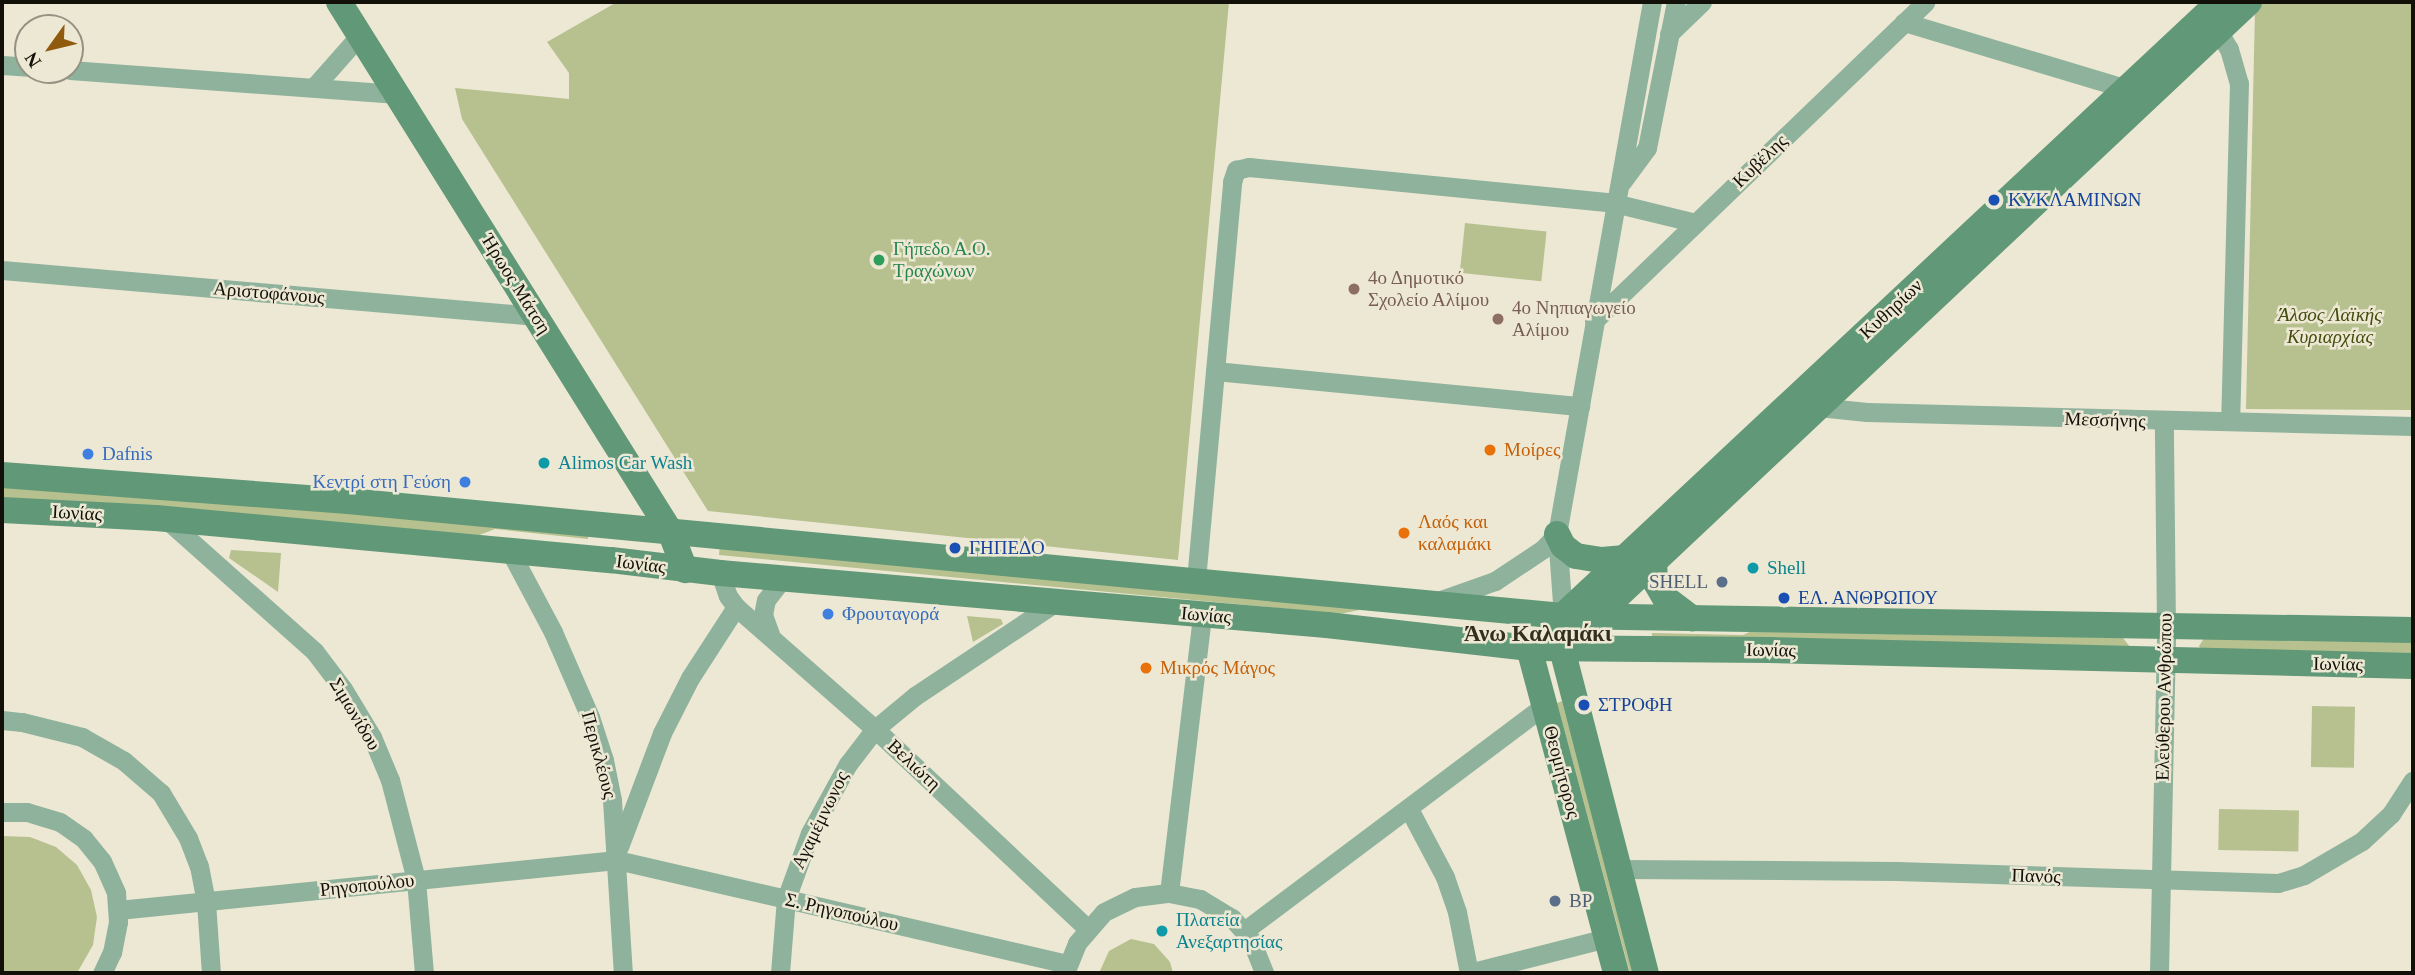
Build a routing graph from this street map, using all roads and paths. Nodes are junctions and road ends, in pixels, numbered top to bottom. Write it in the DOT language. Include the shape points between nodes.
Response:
graph roads {
  1 [pos="340,2"];
  2 [pos="1652,2"];
  3 [pos="1676,2"];
  4 [pos="1702,2"];
  5 [pos="1925,2"];
  6 [pos="2219,2"];
  7 [pos="2249,2"];
  8 [pos="1904,22"];
  9 [pos="2218,31"];
  10 [pos="1669,34"];
  11 [pos="360,35"];
  12 [pos="1644,41"];
  13 [pos="84,71"];
  14 [pos="314,87"];
  15 [pos="2138,92"];
  16 [pos="397,94"];
  17 [pos="1617,194"];
  18 [pos="1696,223"];
  19 [pos="2,270"];
  20 [pos="536,316"];
  21 [pos="1594,321"];
  22 [pos="1215,371"];
  23 [pos="1811,399"];
  24 [pos="1580,406"];
  25 [pos="2165,421"];
  26 [pos="2230,421"];
  27 [pos="2413,426"];
  28 [pos="2,475"];
  29 [pos="2,510"];
  30 [pos="167,520"];
  31 [pos="670,531"];
  32 [pos="1557,534"];
  33 [pos="511,553"];
  34 [pos="1625,558"];
  35 [pos="1654,562"];
  36 [pos="685,570"];
  37 [pos="720,573"];
  38 [pos="783,578"];
  39 [pos="1196,580"];
  40 [pos="1056,602"];
  41 [pos="1432,602"];
  42 [pos="736,607"];
  43 [pos="1202,615"];
  44 [pos="1563,616"];
  45 [pos="1595,617"];
  46 [pos="1692,618"];
  47 [pos="2165,628"];
  48 [pos="2413,631"];
  49 [pos="770,634"];
  50 [pos="1529,648"];
  51 [pos="1562,649"];
  52 [pos="2164,660"];
  53 [pos="2413,666"];
  54 [pos="1545,705"];
  55 [pos="2,720"];
  56 [pos="875,729"];
  57 [pos="2413,780"];
  58 [pos="1409,809"];
  59 [pos="2,812"];
  60 [pos="616,858"];
  61 [pos="1619,869"];
  62 [pos="416,880"];
  63 [pos="2161,881"];
  64 [pos="1169,893"];
  65 [pos="786,899"];
  66 [pos="206,902"];
  67 [pos="118,910"];
  68 [pos="1087,928"];
  69 [pos="1244,931"];
  70 [pos="1606,939"];
  71 [pos="1066,969"];
  72 [pos="102,973"];
  73 [pos="211,973"];
  74 [pos="424,973"];
  75 [pos="623,973"];
  76 [pos="780,973"];
  77 [pos="1264,973"];
  78 [pos="1469,973"];
  79 [pos="1616,973"];
  80 [pos="1646,973"];
  81 [pos="2159,973"];
  1 -- 11 [label="street, Ήρωος Μάτση"];
  2 -- 12 [label="street"];
  3 -- 10 [label="street"];
  4 -- 10 [label="street"];
  5 -- 8 [label="street, Κυβέλης"];
  6 -- 15 [label="street, Κυθηρίων"];
  7 -- 9 [label="street, Κυθηρίων"];
  8 -- 15 [label="street"];
  8 -- 18 [label="street, Κυβέλης"];
  9 -- 15 [label="street, Κυθηρίων"];
  9 -- 26 [label="street" via="2239,83"];
  10 -- 12 [label="street"];
  10 -- 17 [label="street" via="1647,148"];
  11 -- 14 [label="street"];
  11 -- 16 [label="street, Ήρωος Μάτση"];
  12 -- 17 [label="street"];
  13 -- 14 [label="street"];
  14 -- 16 [label="street"];
  15 -- 23 [label="street, Κυθηρίων"];
  16 -- 20 [label="street, Ήρωος Μάτση"];
  17 -- 18 [label="street"];
  17 -- 21 [label="street"];
  17 -- 22 [label="street" via="1249,167 1236,170"];
  18 -- 21 [label="street, Κυβέλης"];
  19 -- 20 [label="street, Αριστοφάνους"];
  20 -- 31 [label="street, Ήρωος Μάτση"];
  21 -- 24 [label="street"];
  22 -- 24 [label="street"];
  22 -- 39 [label="street"];
  23 -- 25 [label="street, Μεσσήνης" via="1867,412"];
  23 -- 34 [label="street, Κυθηρίων"];
  23 -- 35 [label="street, Κυθηρίων"];
  24 -- 32 [label="street"];
  25 -- 26 [label="street, Μεσσήνης"];
  25 -- 47 [label="street, Ελεύθερου Ανθρώπου"];
  26 -- 27 [label="street, Μεσσήνης"];
  28 -- 31 [label="street, Ιωνίας"];
  29 -- 30 [label="street, Ιωνίας"];
  30 -- 33 [label="street, Ιωνίας"];
  30 -- 62 [label="street, Σιμωνίδου" via="279,617 315,652 343,689 372,737 390,780"];
  31 -- 36 [label="street, Ήρωος Μάτση"];
  31 -- 39 [label="street, Ιωνίας"];
  32 -- 34 [label="street" via="1576,556"];
  32 -- 41 [label="street" via="1495,582"];
  32 -- 44 [label="street"];
  33 -- 36 [label="street, Ιωνίας"];
  33 -- 60 [label="street, Περικλέους" via="554,632 590,717 612,800"];
  34 -- 44 [label="street, Κυθηρίων"];
  35 -- 45 [label="street, Κυθηρίων"];
  35 -- 46 [label="street" via="1655,581 1665,598"];
  36 -- 37 [label="street, Ιωνίας"];
  37 -- 38 [label="street, Ιωνίας"];
  37 -- 42 [label="street"];
  38 -- 40 [label="street, Ιωνίας"];
  38 -- 49 [label="street" via="766,600 763,615"];
  39 -- 41 [label="street, Ιωνίας"];
  40 -- 43 [label="street, Ιωνίας"];
  40 -- 56 [label="street, Αγαμέμνωνος" via="915,696"];
  41 -- 44 [label="street, Ιωνίας"];
  42 -- 49 [label="street, Βελιώτη"];
  42 -- 60 [label="street" via="690,678 662,733"];
  43 -- 50 [label="street, Ιωνίας"];
  43 -- 64 [label="street"];
  44 -- 45 [label="street, Ιωνίας"];
  44 -- 50 [label="street"];
  44 -- 51 [label="street, Θεομήτορος"];
  45 -- 46 [label="street, Ιωνίας"];
  45 -- 51 [label="street"];
  46 -- 47 [label="street, Ιωνίας"];
  47 -- 48 [label="street, Ιωνίας"];
  47 -- 52 [label="street, Ελεύθερου Ανθρώπου"];
  49 -- 56 [label="street, Βελιώτη"];
  50 -- 51 [label="street, Ιωνίας"];
  50 -- 54 [label="street, Θεομήτορος"];
  51 -- 52 [label="street, Ιωνίας"];
  51 -- 61 [label="street, Θεομήτορος"];
  52 -- 53 [label="street, Ιωνίας"];
  52 -- 63 [label="street, Ελεύθερου Ανθρώπου"];
  54 -- 58 [label="street"];
  54 -- 70 [label="street, Θεομήτορος"];
  55 -- 66 [label="street" via="82,737 145,777 161,793 188,838"];
  56 -- 65 [label="street, Αγαμέμνωνος" via="830,792"];
  56 -- 68 [label="street, Βελιώτη"];
  57 -- 63 [label="street, Πανός" via="2391,814 2362,841 2304,875 2278,883"];
  58 -- 69 [label="street"];
  58 -- 78 [label="street" via="1445,877"];
  59 -- 67 [label="street" via="44,816 80,835 105,866"];
  60 -- 62 [label="street, Ρηγοπούλου"];
  60 -- 65 [label="street, Σ. Ρηγοπούλου"];
  60 -- 75 [label="street, Περικλέους"];
  61 -- 63 [label="street, Πανός" via="1897,871"];
  61 -- 80 [label="street, Θεομήτορος"];
  62 -- 66 [label="street, Ρηγοπούλου"];
  62 -- 74 [label="street, Σιμωνίδου"];
  63 -- 81 [label="street, Ελεύθερου Ανθρώπου"];
  64 -- 68 [label="street" via="1129,899 1104,912"];
  64 -- 69 [label="street" via="1211,904"];
  65 -- 71 [label="street, Σ. Ρηγοπούλου"];
  65 -- 76 [label="street, Αγαμέμνωνος"];
  66 -- 67 [label="street, Ρηγοπούλου"];
  66 -- 73 [label="street"];
  67 -- 72 [label="street" via="116,940"];
  68 -- 71 [label="street"];
  69 -- 77 [label="street"];
  70 -- 78 [label="street"];
  70 -- 79 [label="street, Θεομήτορος"];
}
